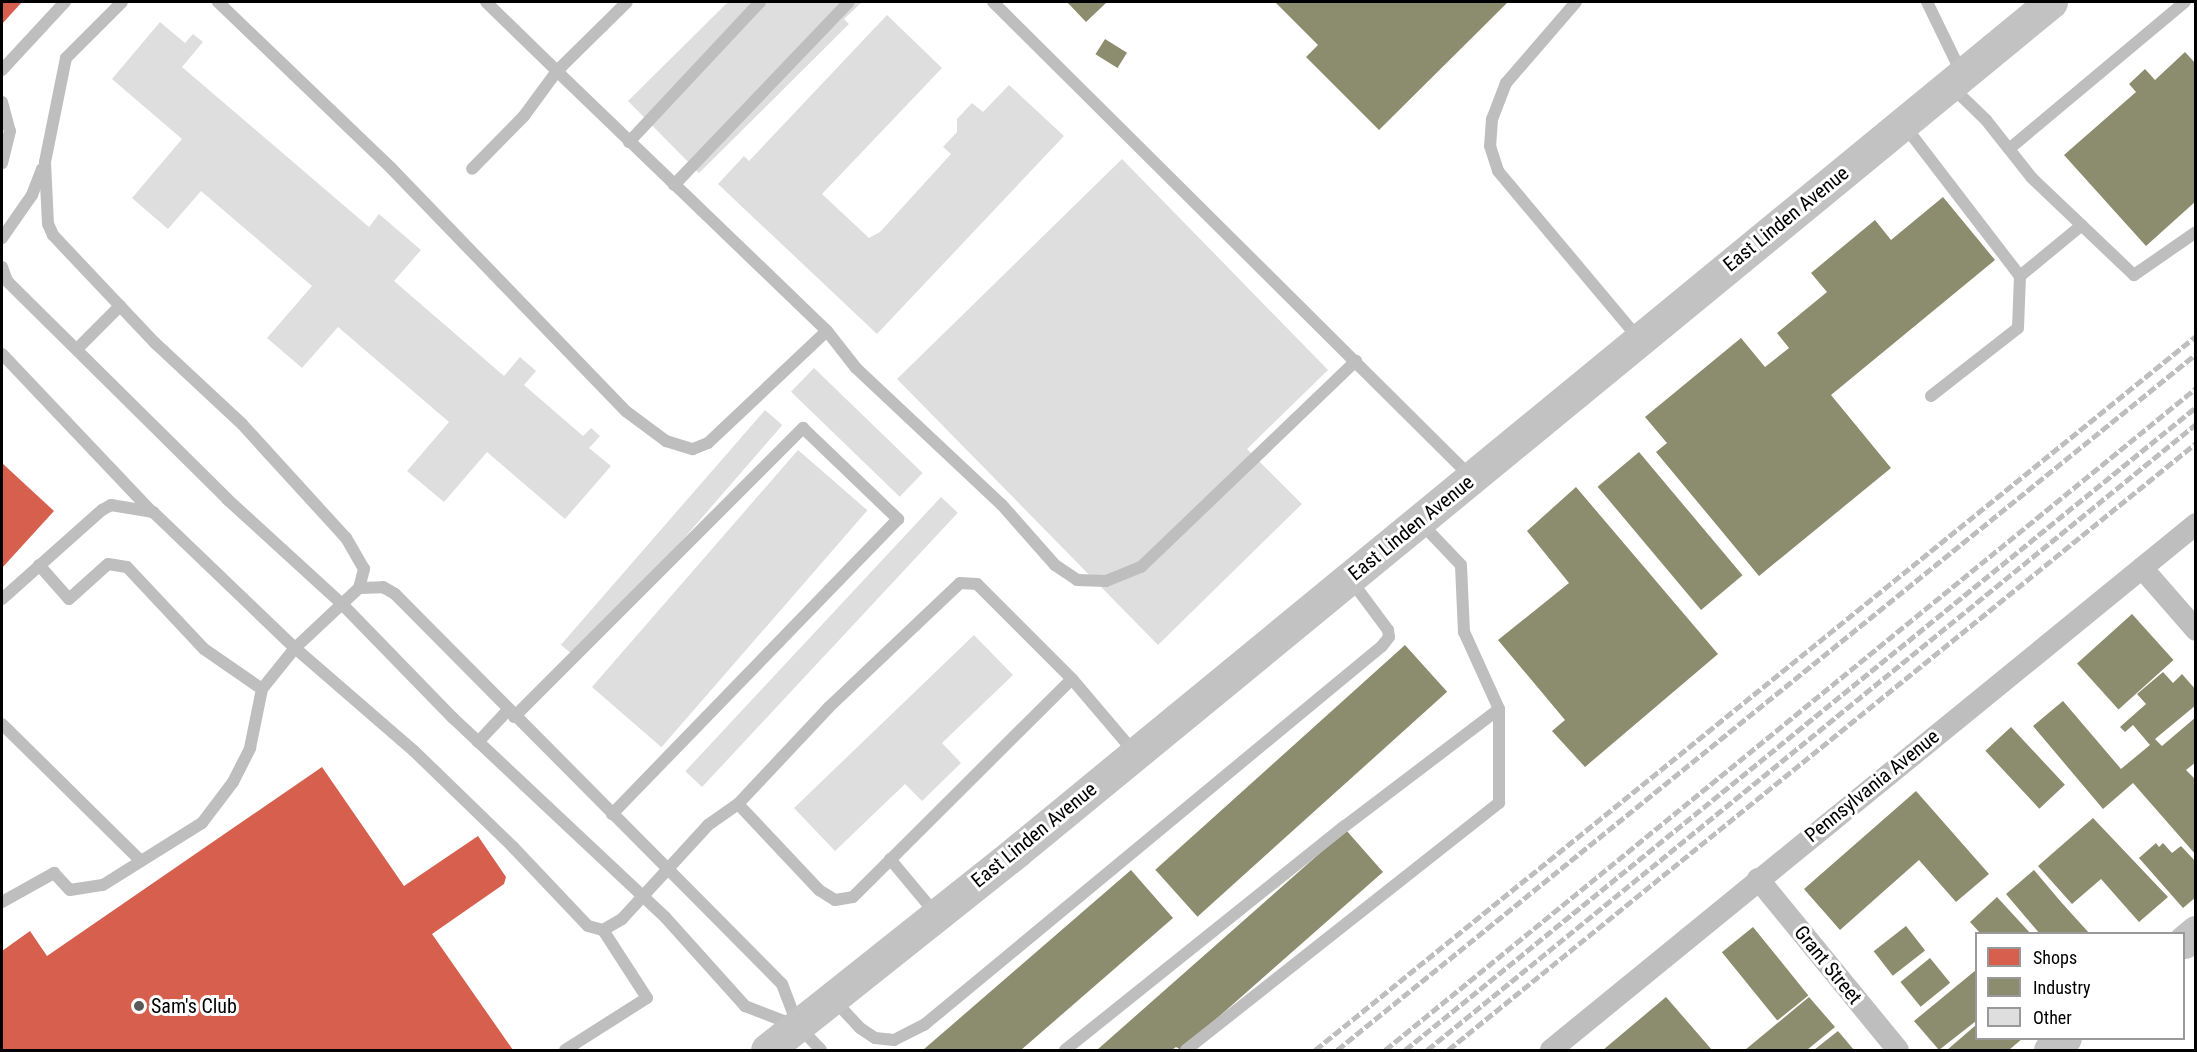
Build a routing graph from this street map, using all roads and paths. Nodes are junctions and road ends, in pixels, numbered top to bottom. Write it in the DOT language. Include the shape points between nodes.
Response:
graph roads {
  1 [pos="65,2"];
  2 [pos="122,2"];
  3 [pos="218,2"];
  4 [pos="486,2"];
  5 [pos="627,2"];
  6 [pos="760,2"];
  7 [pos="849,2"];
  8 [pos="993,2"];
  9 [pos="1576,2"];
  10 [pos="1927,2"];
  11 [pos="2051,2"];
  12 [pos="2185,2"];
  13 [pos="2,70"];
  14 [pos="557,71"];
  15 [pos="1956,80"];
  16 [pos="2,102"];
  17 [pos="1903,124"];
  18 [pos="629,142"];
  19 [pos="2009,149"];
  20 [pos="45,162"];
  21 [pos="2,163"];
  22 [pos="472,169"];
  23 [pos="674,185"];
  24 [pos="2082,225"];
  25 [pos="2196,232"];
  26 [pos="2,238"];
  27 [pos="2,267"];
  28 [pos="2020,276"];
  29 [pos="120,306"];
  30 [pos="827,331"];
  31 [pos="1640,340"];
  32 [pos="77,349"];
  33 [pos="2,354"];
  34 [pos="1356,361"];
  35 [pos="1931,396"];
  36 [pos="1472,477"];
  37 [pos="153,512"];
  38 [pos="1419,521"];
  39 [pos="2196,524"];
  40 [pos="39,565"];
  41 [pos="2142,568"];
  42 [pos="1349,579"];
  43 [pos="359,588"];
  44 [pos="2,599"];
  45 [pos="341,603"];
  46 [pos="2196,630"];
  47 [pos="295,648"];
  48 [pos="1072,679"];
  49 [pos="262,689"];
  50 [pos="1499,709"];
  51 [pos="511,714"];
  52 [pos="2,724"];
  53 [pos="478,742"];
  54 [pos="1134,752"];
  55 [pos="738,804"];
  56 [pos="612,814"];
  57 [pos="890,859"];
  58 [pos="141,861"];
  59 [pos="666,867"];
  60 [pos="1758,879"];
  61 [pos="641,896"];
  62 [pos="2,902"];
  63 [pos="935,913"];
  64 [pos="603,930"];
  65 [pos="833,998"];
  66 [pos="798,1026"];
  67 [pos="2062,1040"];
  68 [pos="565,1050"];
  69 [pos="767,1050"];
  70 [pos="821,1050"];
  71 [pos="1065,1050"];
  72 [pos="1186,1050"];
  73 [pos="1551,1050"];
  74 [pos="1898,1050"];
  75 [pos="2050,1050"];
  1 -- 13 [label="lane"];
  2 -- 20 [label="lane" via="66,58"];
  3 -- 30 [label="lane" via="391,168 627,412 666,441 693,449 708,443"];
  4 -- 14 [label="lane"];
  5 -- 14 [label="lane"];
  6 -- 18 [label="lane"];
  7 -- 23 [label="lane"];
  8 -- 34 [label="lane"];
  9 -- 31 [label="lane" via="1506,83 1492,119 1490,146 1498,171"];
  10 -- 15 [label="lane"];
  11 -- 15 [label="street, East Linden Avenue"];
  12 -- 19 [label="lane"];
  14 -- 18 [label="lane"];
  14 -- 22 [label="lane" via="524,116"];
  15 -- 17 [label="street, East Linden Avenue"];
  15 -- 19 [label="lane"];
  16 -- 21 [label="lane" via="10,131"];
  17 -- 28 [label="lane"];
  17 -- 31 [label="street, East Linden Avenue"];
  18 -- 23 [label="lane"];
  19 -- 24 [label="lane" via="2032,178"];
  20 -- 26 [label="lane" via="32,195"];
  20 -- 29 [label="lane" via="46,212 53,235"];
  23 -- 30 [label="lane"];
  24 -- 25 [label="lane" via="2134,275"];
  24 -- 28 [label="lane"];
  27 -- 32 [label="lane" via="8,280"];
  28 -- 35 [label="lane" via="2018,328"];
  29 -- 32 [label="lane"];
  29 -- 43 [label="lane" via="242,424 346,538 364,569"];
  30 -- 34 [label="lane" via="856,368 1002,505 1055,566 1077,580 1106,581 1141,567"];
  31 -- 36 [label="street, East Linden Avenue"];
  32 -- 45 [label="lane" via="228,499"];
  33 -- 37 [label="lane"];
  34 -- 36 [label="lane"];
  36 -- 38 [label="street, East Linden Avenue"];
  37 -- 40 [label="lane" via="111,505"];
  37 -- 47 [label="lane"];
  38 -- 42 [label="street, East Linden Avenue"];
  38 -- 50 [label="lane" via="1461,565 1464,632"];
  39 -- 41 [label="street, Pennsylvania Avenue"];
  40 -- 44 [label="lane"];
  40 -- 49 [label="lane" via="69,599 108,564 127,567 204,649"];
  41 -- 46 [label="street"];
  41 -- 60 [label="street, Pennsylvania Avenue"];
  42 -- 54 [label="street, East Linden Avenue"];
  42 -- 65 [label="lane" via="1388,630 1389,637 1382,646 924,1025 894,1040 875,1038 860,1028"];
  43 -- 45 [label="lane"];
  43 -- 51 [label="lane" via="383,587 395,594"];
  45 -- 47 [label="lane"];
  45 -- 53 [label="lane"];
  47 -- 49 [label="lane"];
  47 -- 64 [label="lane" via="422,759 588,926"];
  48 -- 54 [label="lane"];
  48 -- 55 [label="lane" via="977,584 960,583 828,708"];
  48 -- 57 [label="lane"];
  49 -- 58 [label="lane" via="250,748 233,782 202,823"];
  50 -- 71 [label="lane" via="1335,834"];
  50 -- 72 [label="lane" via="1499,803"];
  51 -- 53 [label="lane"];
  51 -- 56 [label="lane"];
  51 -- 56 [label="lane" via="803,428 898,519"];
  52 -- 58 [label="lane"];
  53 -- 61 [label="lane"];
  54 -- 63 [label="street, East Linden Avenue" via="1017,851"];
  55 -- 57 [label="lane" via="819,890 835,900 853,897"];
  55 -- 59 [label="lane" via="708,825"];
  56 -- 59 [label="lane"];
  57 -- 63 [label="lane"];
  58 -- 62 [label="lane" via="103,885 70,890 54,873"];
  59 -- 61 [label="lane"];
  59 -- 66 [label="lane" via="782,984"];
  60 -- 73 [label="street, Pennsylvania Avenue"];
  60 -- 74 [label="street, Grant Street"];
  61 -- 64 [label="lane" via="622,919"];
  61 -- 66 [label="lane" via="745,1006"];
  63 -- 65 [label="street, East Linden Avenue"];
  64 -- 68 [label="lane" via="647,998"];
  65 -- 66 [label="street, East Linden Avenue"];
  66 -- 69 [label="street, East Linden Avenue"];
  66 -- 70 [label="lane"];
  67 -- 75 [label="street"];
}
